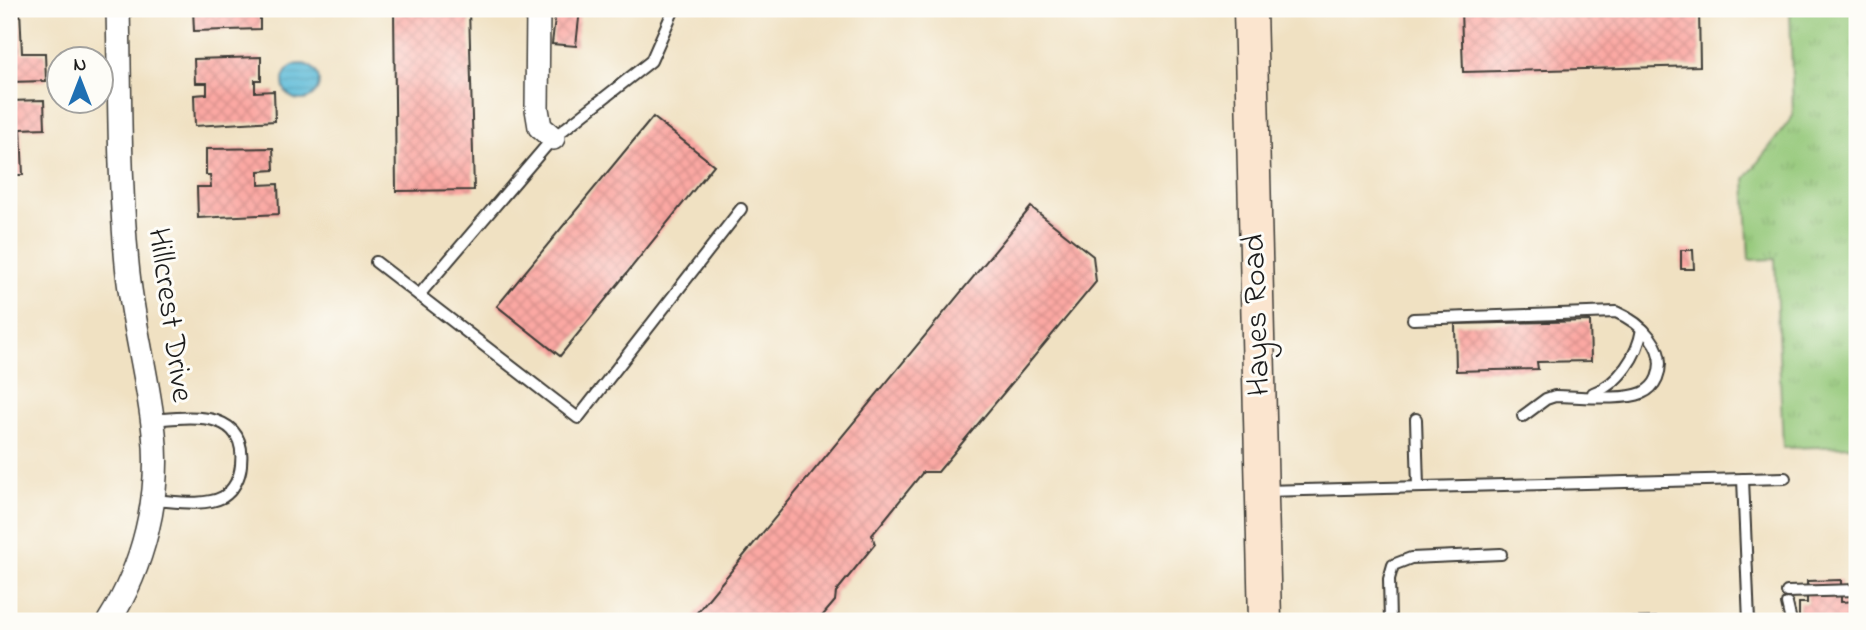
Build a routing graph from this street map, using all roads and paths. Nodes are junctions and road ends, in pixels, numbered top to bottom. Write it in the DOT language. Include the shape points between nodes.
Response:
graph roads {
  1 [pos="118,9"];
  2 [pos="538,9"];
  3 [pos="674,9"];
  4 [pos="1250,9"];
  5 [pos="553,138"];
  6 [pos="741,209"];
  7 [pos="376,262"];
  8 [pos="419,295"];
  9 [pos="1413,319"];
  10 [pos="1642,329"];
  11 [pos="1584,396"];
  12 [pos="1523,416"];
  13 [pos="1416,419"];
  14 [pos="152,420"];
  15 [pos="1785,478"];
  16 [pos="1743,479"];
  17 [pos="1418,487"];
  18 [pos="1264,491"];
  19 [pos="152,500"];
  20 [pos="1501,554"];
  21 [pos="1857,590"];
  22 [pos="108,621"];
  23 [pos="1265,621"];
  24 [pos="1390,621"];
  25 [pos="1749,621"];
  26 [pos="1791,621"];
  1 -- 14 [label="street, Hillcrest Drive" via="123,221 129,290"];
  2 -- 5 [label="street" via="537,109 540,127"];
  3 -- 5 [label="lane" via="651,61"];
  4 -- 18 [label="street, Hayes Road"];
  5 -- 8 [label="lane"];
  6 -- 8 [label="lane" via="578,418"];
  7 -- 8 [label="lane"];
  9 -- 10 [label="lane" via="1603,311 1629,318"];
  10 -- 11 [label="lane" via="1637,350 1622,371 1602,390"];
  10 -- 11 [label="lane" via="1658,350 1660,367 1655,383 1641,394"];
  11 -- 12 [label="lane" via="1546,399"];
  13 -- 17 [label="lane"];
  14 -- 19 [label="street, Hillcrest Drive"];
  14 -- 19 [label="lane" via="192,417 225,424 235,432 242,453 236,483 222,497 196,502"];
  15 -- 16 [label="lane"];
  16 -- 17 [label="lane"];
  16 -- 25 [label="lane"];
  17 -- 18 [label="lane"];
  18 -- 23 [label="street, Hayes Road"];
  19 -- 22 [label="street, Hillcrest Drive" via="136,567"];
  20 -- 24 [label="lane" via="1411,558 1393,565"];
  21 -- 26 [label="lane" via="1787,598"];
}
